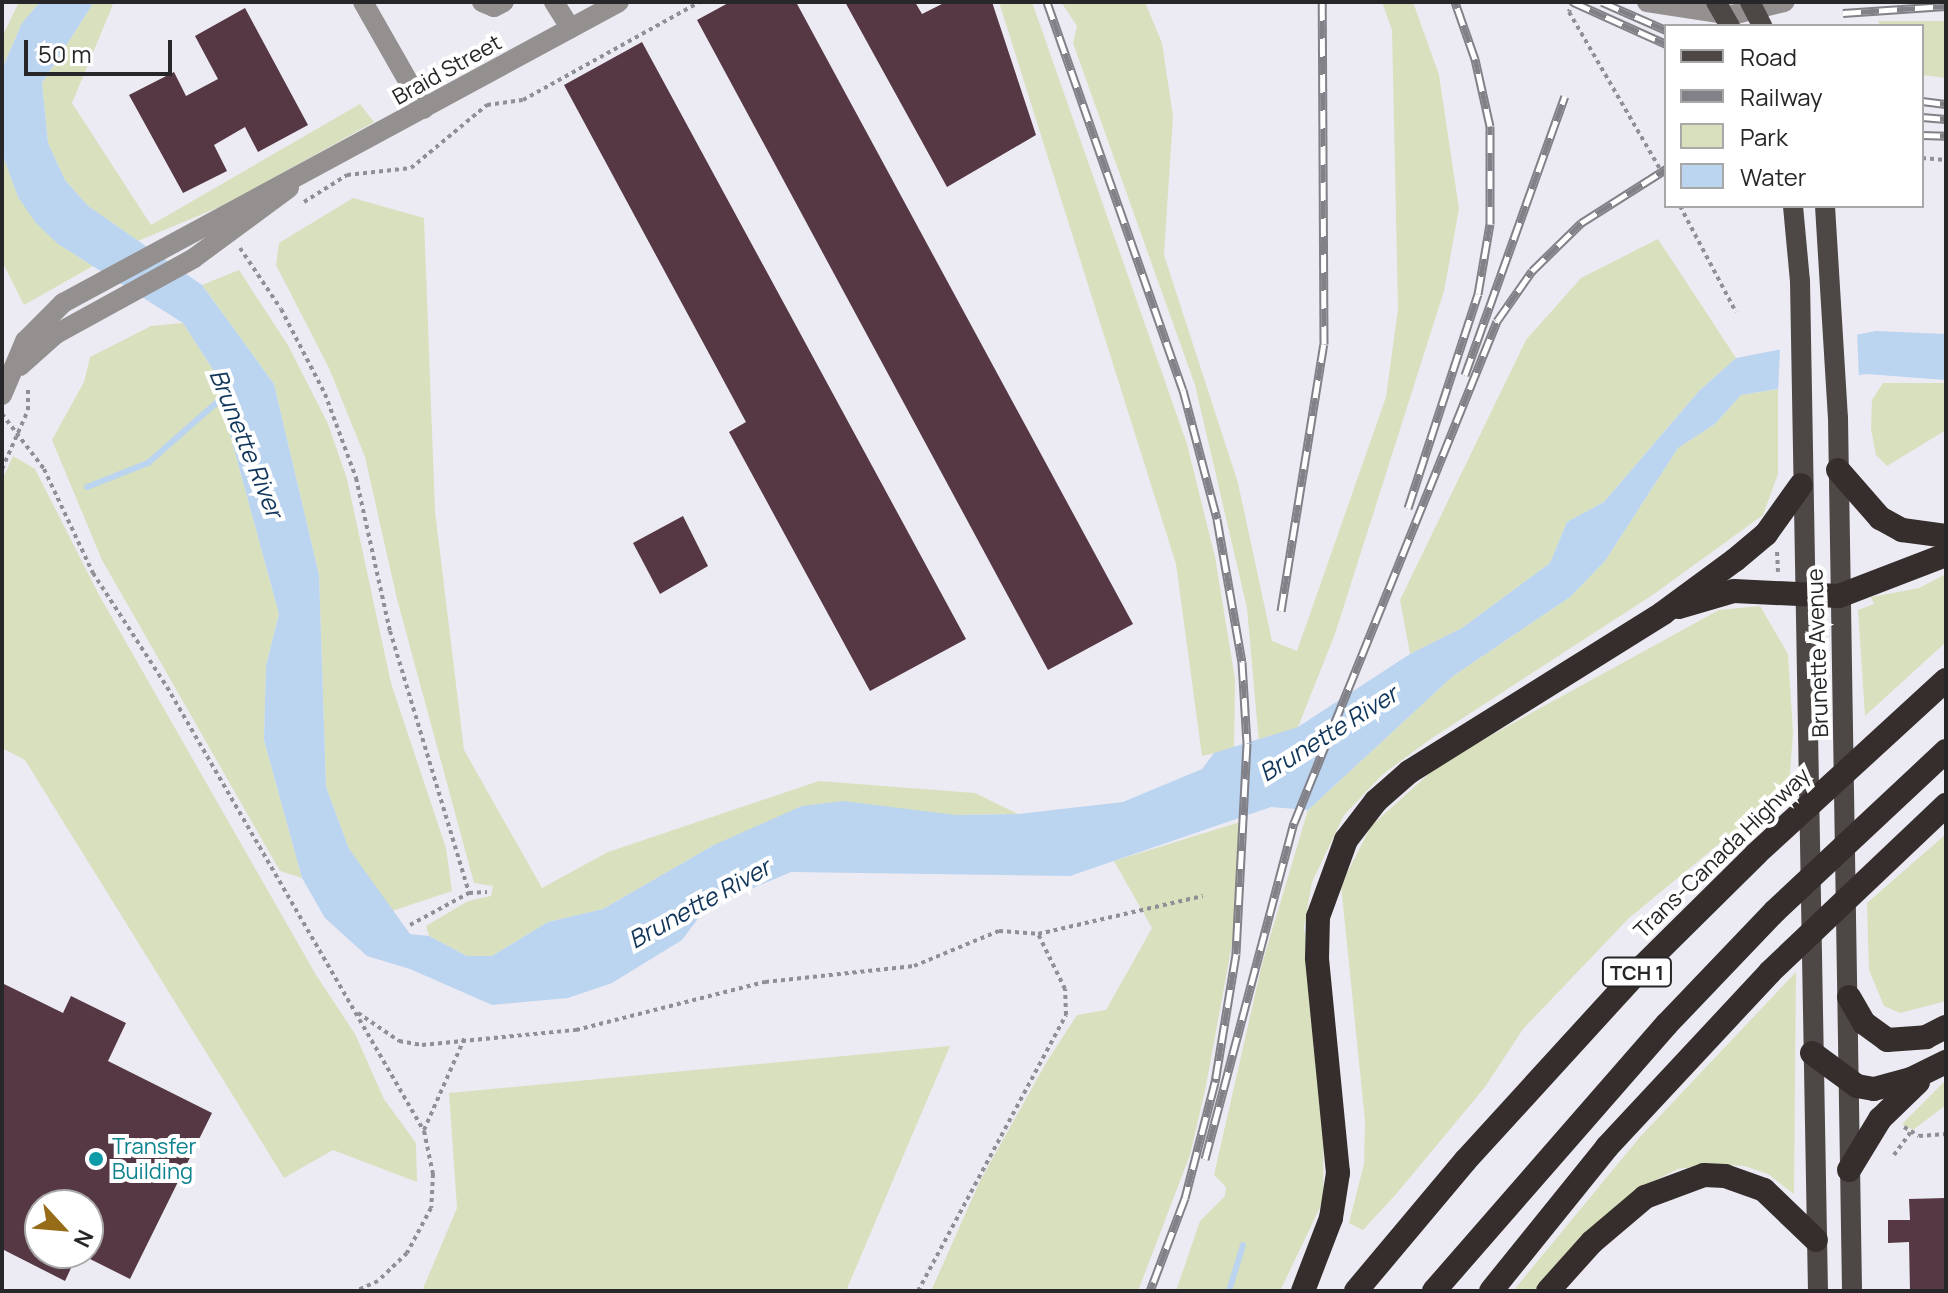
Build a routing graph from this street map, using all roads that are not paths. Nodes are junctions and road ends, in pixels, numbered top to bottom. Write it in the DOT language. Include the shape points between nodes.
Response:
graph roads {
  1 [pos="363,2"];
  2 [pos="482,2"];
  3 [pos="504,2"];
  4 [pos="554,2"];
  5 [pos="619,2"];
  6 [pos="1647,2"];
  7 [pos="1716,2"];
  8 [pos="1750,2"];
  9 [pos="1784,2"];
  10 [pos="1729,24"];
  11 [pos="1761,24"];
  12 [pos="570,28"];
  13 [pos="424,109"];
  14 [pos="298,180"];
  15 [pos="1793,208"];
  16 [pos="1825,208"];
  17 [pos="6,386"];
  18 [pos="1838,470"];
  19 [pos="1801,485"];
  20 [pos="1946,536"];
  21 [pos="1946,555"];
  22 [pos="1804,596"];
  23 [pos="1839,596"];
  24 [pos="1663,613"];
  25 [pos="1946,680"];
  26 [pos="1946,751"];
  27 [pos="1946,805"];
  28 [pos="1849,997"];
  29 [pos="1946,1027"];
  30 [pos="1812,1053"];
  31 [pos="1939,1066"];
  32 [pos="1849,1080"];
  33 [pos="1849,1170"];
  34 [pos="1816,1240"];
  35 [pos="1303,1291"];
  36 [pos="1356,1291"];
  37 [pos="1434,1291"];
  38 [pos="1491,1291"];
  39 [pos="1548,1291"];
  40 [pos="1818,1291"];
  41 [pos="1852,1291"];
  1 -- 13 [label="street"];
  2 -- 3 [label="street" via="494,7"];
  4 -- 12 [label="street"];
  5 -- 12 [label="street, Braid Street"];
  6 -- 9 [label="street" via="1732,15"];
  7 -- 10 [label="main road"];
  8 -- 11 [label="main road"];
  12 -- 13 [label="street, Braid Street"];
  13 -- 14 [label="street, Braid Street"];
  14 -- 17 [label="street, Braid Street" via="194,258 56,334"];
  14 -- 17 [label="street, Braid Street" via="261,194 47,315 25,341"];
  15 -- 19 [label="main road, Brunette Avenue" via="1800,281"];
  16 -- 18 [label="main road, Brunette Avenue" via="1833,274"];
  18 -- 20 [label="highway" via="1880,518 1902,530"];
  18 -- 23 [label="main road, Brunette Avenue"];
  19 -- 22 [label="main road, Brunette Avenue"];
  19 -- 24 [label="highway" via="1766,534"];
  21 -- 23 [label="highway"];
  22 -- 23 [label="highway"];
  22 -- 24 [label="highway" via="1734,591"];
  22 -- 30 [label="main road, Brunette Avenue"];
  23 -- 28 [label="main road, Brunette Avenue"];
  24 -- 35 [label="highway" via="1409,772 1376,801 1346,840 1325,891 1317,944 1338,1173 1331,1218"];
  25 -- 36 [label="highway, Trans-Canada Highway / TCH 1" via="1767,843 1643,966 1465,1161"];
  26 -- 37 [label="highway, TCH 1" via="1775,911 1667,1024"];
  27 -- 38 [label="highway" via="1748,995 1607,1147"];
  28 -- 29 [label="highway" via="1864,1023 1887,1040 1926,1037"];
  28 -- 32 [label="main road, Brunette Avenue"];
  30 -- 32 [label="highway"];
  30 -- 34 [label="main road, Brunette Avenue"];
  31 -- 32 [label="highway" via="1874,1089"];
  31 -- 33 [label="highway" via="1880,1119"];
  32 -- 33 [label="main road, Brunette Avenue"];
  33 -- 41 [label="main road, Brunette Avenue"];
  34 -- 39 [label="highway" via="1764,1190 1725,1176 1704,1175 1645,1197 1592,1242"];
  34 -- 40 [label="main road, Brunette Avenue"];
}
